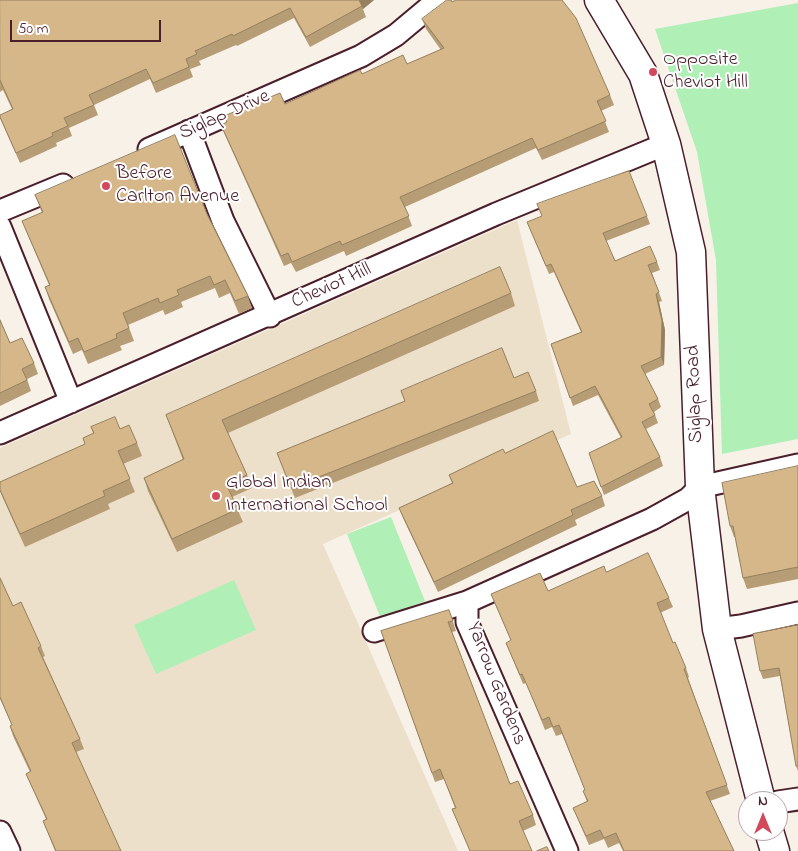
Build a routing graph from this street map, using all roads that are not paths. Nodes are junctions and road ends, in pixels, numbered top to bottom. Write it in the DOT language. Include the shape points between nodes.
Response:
graph roads {
  1 [pos="438,0"];
  2 [pos="599,0"];
  3 [pos="189,131"];
  4 [pos="666,144"];
  5 [pos="135,154"];
  6 [pos="81,177"];
  7 [pos="0,211"];
  8 [pos="0,227"];
  9 [pos="270,316"];
  10 [pos="71,402"];
  11 [pos="0,433"];
  12 [pos="798,465"];
  13 [pos="694,493"];
  14 [pos="467,602"];
  15 [pos="798,613"];
  16 [pos="717,629"];
  17 [pos="374,631"];
  18 [pos="758,791"];
  19 [pos="0,832"];
  20 [pos="8,851"];
  21 [pos="567,851"];
  1 -- 3 [label="street, Siglap Drive" via="396,35 361,56"];
  2 -- 4 [label="main road, Siglap Road" via="643,74"];
  3 -- 5 [label="street, Siglap Drive"];
  3 -- 9 [label="street" via="224,221"];
  4 -- 9 [label="street, Cheviot Hill" via="496,214"];
  4 -- 13 [label="main road, Siglap Road" via="691,252"];
  6 -- 7 [label="street"];
  8 -- 10 [label="street"];
  9 -- 10 [label="street, Cheviot Hill"];
  10 -- 11 [label="street, Cheviot Hill"];
  12 -- 13 [label="street, Yarrow Gardens"];
  13 -- 14 [label="street, Yarrow Gardens" via="652,519"];
  13 -- 16 [label="main road, Siglap Road"];
  14 -- 17 [label="street"];
  14 -- 21 [label="street, Yarrow Gardens" via="467,622"];
  15 -- 16 [label="street"];
  16 -- 18 [label="main road, Siglap Road"];
  19 -- 20 [label="street"];
}
